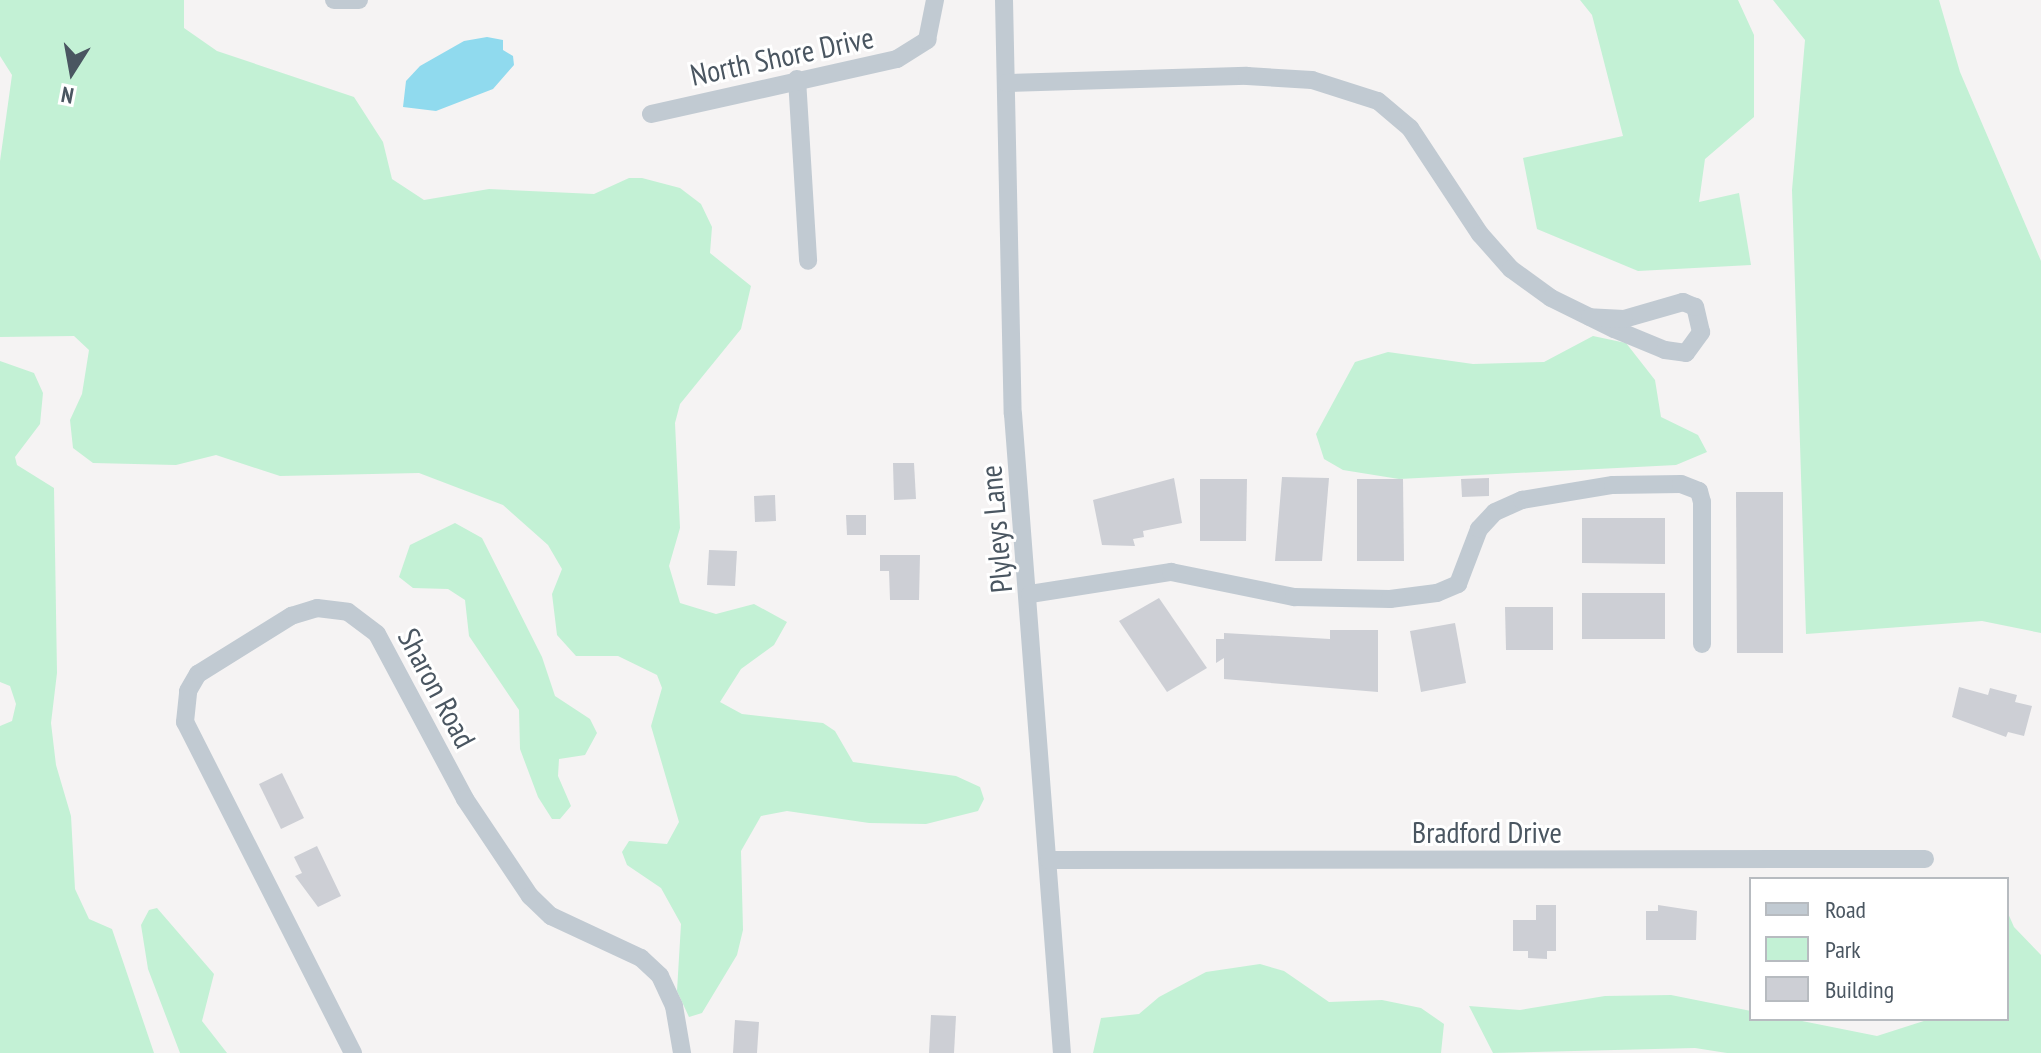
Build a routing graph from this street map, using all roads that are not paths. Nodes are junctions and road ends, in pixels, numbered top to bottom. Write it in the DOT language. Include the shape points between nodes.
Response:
graph roads {
  1 [pos="334,0"];
  2 [pos="359,0"];
  3 [pos="935,0"];
  4 [pos="1004,0"];
  5 [pos="797,79"];
  6 [pos="1006,83"];
  7 [pos="651,114"];
  8 [pos="808,261"];
  9 [pos="1590,317"];
  10 [pos="1030,594"];
  11 [pos="1702,644"];
  12 [pos="1925,859"];
  13 [pos="1049,860"];
  14 [pos="353,1053"];
  15 [pos="682,1053"];
  16 [pos="1062,1053"];
  1 -- 2 [label="street"];
  3 -- 5 [label="street, North Shore Drive" via="934,23 915,51"];
  4 -- 6 [label="street, Plyleys Lane"];
  5 -- 7 [label="street, North Shore Drive"];
  5 -- 8 [label="street"];
  6 -- 9 [label="street" via="1247,76 1312,80 1378,101 1410,128 1480,234 1511,269"];
  6 -- 10 [label="street, Plyleys Lane" via="1013,414"];
  9 -- 9 [label="street" via="1665,350 1686,353 1701,332 1695,307 1683,302 1624,319"];
  10 -- 11 [label="street" via="1171,572 1294,597 1390,599 1437,593 1458,584 1479,529 1509,506 1613,485 1681,484 1699,491 1702,502"];
  10 -- 13 [label="street, Plyleys Lane"];
  12 -- 13 [label="street, Bradford Drive"];
  13 -- 16 [label="street, Plyleys Lane"];
  14 -- 15 [label="street, Sharon Road" via="185,722 188,691 198,674 291,616 317,608 348,612 377,634 465,799 530,896 551,916 641,958 660,976 674,1006"];
}
